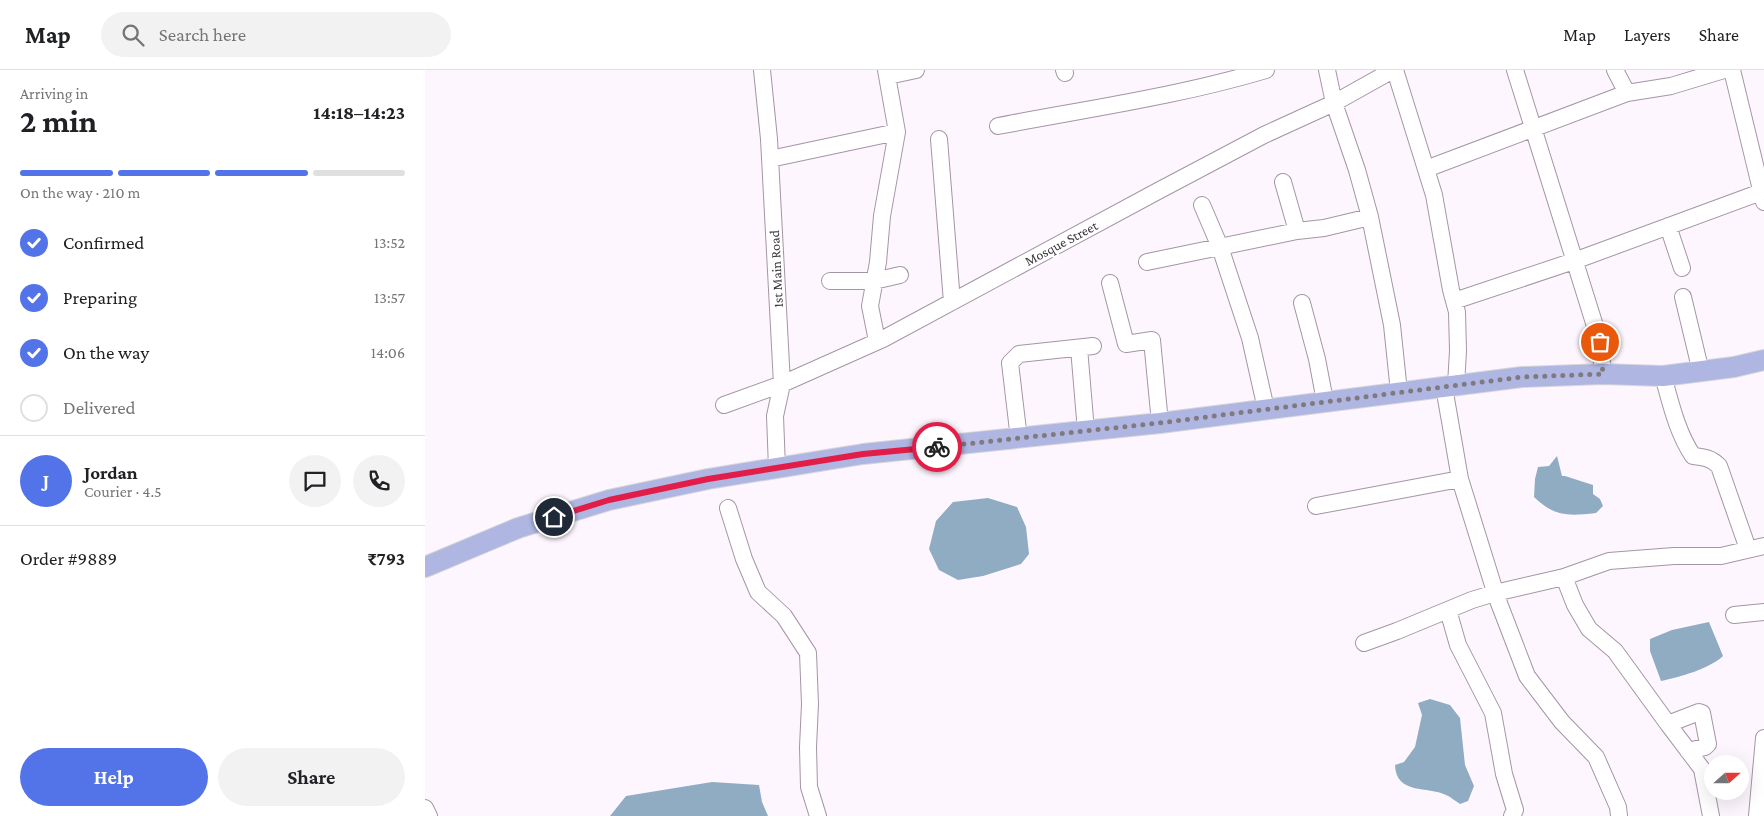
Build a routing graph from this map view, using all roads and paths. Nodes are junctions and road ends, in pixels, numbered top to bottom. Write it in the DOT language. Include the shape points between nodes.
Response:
graph roads {
  1 [pos="762,70"];
  2 [pos="916,70"];
  3 [pos="1266,70"];
  4 [pos="1327,70"];
  5 [pos="1394,70"];
  6 [pos="1515,70"];
  7 [pos="1615,70"];
  8 [pos="1724,70"];
  9 [pos="1732,70"];
  10 [pos="887,73"];
  11 [pos="1627,93"];
  12 [pos="1334,103"];
  13 [pos="998,126"];
  14 [pos="1534,129"];
  15 [pos="897,132"];
  16 [pos="939,139"];
  17 [pos="770,159"];
  18 [pos="1426,169"];
  19 [pos="1283,182"];
  20 [pos="1763,195"];
  21 [pos="1202,205"];
  22 [pos="1370,217"];
  23 [pos="1669,226"];
  24 [pos="1297,232"];
  25 [pos="1219,247"];
  26 [pos="1574,261"];
  27 [pos="1147,262"];
  28 [pos="1682,268"];
  29 [pos="900,275"];
  30 [pos="830,281"];
  31 [pos="874,281"];
  32 [pos="1110,283"];
  33 [pos="1683,297"];
  34 [pos="1454,301"];
  35 [pos="952,302"];
  36 [pos="1302,303"];
  37 [pos="877,341"];
  38 [pos="1764,360"];
  39 [pos="1701,372"];
  40 [pos="1603,374"];
  41 [pos="1663,376"];
  42 [pos="782,384"];
  43 [pos="1450,386"];
  44 [pos="1399,392"];
  45 [pos="1325,401"];
  46 [pos="724,405"];
  47 [pos="1266,408"];
  48 [pos="1159,423"];
  49 [pos="1087,431"];
  50 [pos="1019,439"];
  51 [pos="777,468"];
  52 [pos="1460,479"];
  53 [pos="1316,506"];
  54 [pos="728,508"];
  55 [pos="1756,547"];
  56 [pos="425,566"];
  57 [pos="1564,577"];
  58 [pos="1495,593"];
  59 [pos="1448,610"];
  60 [pos="1764,612"];
  61 [pos="1734,615"];
  62 [pos="1363,643"];
  63 [pos="1668,724"];
  64 [pos="1764,738"];
  65 [pos="1688,751"];
  66 [pos="425,808"];
  67 [pos="429,816"];
  68 [pos="818,816"];
  69 [pos="1512,816"];
  70 [pos="1619,816"];
  71 [pos="1711,816"];
  72 [pos="1757,816"];
  1 -- 17 [label="street, 1st Main Road"];
  2 -- 10 [label="street"];
  3 -- 13 [label="street" via="1160,95"];
  4 -- 12 [label="street"];
  5 -- 12 [label="street, Mosque Street"];
  5 -- 18 [label="street"];
  6 -- 14 [label="street"];
  7 -- 11 [label="street"];
  8 -- 11 [label="street" via="1671,86"];
  9 -- 20 [label="street"];
  10 -- 15 [label="street"];
  11 -- 14 [label="street"];
  12 -- 22 [label="street"];
  12 -- 35 [label="street, Mosque Street" via="1265,135"];
  14 -- 18 [label="street"];
  14 -- 26 [label="street"];
  15 -- 17 [label="street"];
  15 -- 31 [label="street"];
  16 -- 35 [label="street"];
  17 -- 42 [label="street, 1st Main Road"];
  18 -- 34 [label="street" via="1435,195"];
  19 -- 24 [label="street"];
  20 -- 23 [label="street"];
  21 -- 25 [label="street"];
  22 -- 24 [label="street"];
  22 -- 44 [label="street" via="1392,325"];
  23 -- 26 [label="street"];
  23 -- 28 [label="street"];
  24 -- 25 [label="street"];
  25 -- 27 [label="street"];
  25 -- 47 [label="street" via="1250,338"];
  26 -- 34 [label="street"];
  26 -- 40 [label="street" via="1600,342"];
  29 -- 31 [label="street"];
  30 -- 31 [label="street"];
  31 -- 37 [label="street" via="870,306"];
  32 -- 48 [label="street" via="1126,344 1152,340"];
  33 -- 39 [label="street"];
  34 -- 43 [label="street" via="1458,351"];
  35 -- 37 [label="street, Mosque Street"];
  36 -- 45 [label="street"];
  37 -- 42 [label="street, Mosque Street"];
  38 -- 39 [label="main road"];
  39 -- 41 [label="main road"];
  40 -- 41 [label="main road"];
  40 -- 43 [label="main road" via="1522,377"];
  41 -- 55 [label="street" via="1686,445 1693,456 1706,457 1719,466"];
  42 -- 46 [label="street, Mosque Street"];
  42 -- 51 [label="street, 1st Main Road" via="775,416"];
  43 -- 44 [label="main road"];
  43 -- 52 [label="street"];
  44 -- 45 [label="main road"];
  45 -- 47 [label="main road"];
  47 -- 48 [label="main road"];
  48 -- 49 [label="main road"];
  49 -- 50 [label="main road"];
  49 -- 50 [label="street" via="1086,347 1019,354 1011,363"];
  50 -- 51 [label="main road" via="863,454"];
  51 -- 56 [label="main road" via="609,500 518,528"];
  52 -- 53 [label="street"];
  52 -- 58 [label="street"];
  54 -- 68 [label="street" via="757,592 784,616 808,653 809,787"];
  55 -- 57 [label="street" via="1721,556 1609,561"];
  57 -- 58 [label="street"];
  57 -- 63 [label="street" via="1589,629 1615,651"];
  58 -- 59 [label="street"];
  58 -- 70 [label="street" via="1527,676 1562,722 1596,757"];
  59 -- 62 [label="street"];
  59 -- 69 [label="street" via="1458,645 1493,713 1504,774 1515,810"];
  60 -- 61 [label="street"];
  63 -- 65 [label="street"];
  63 -- 65 [label="street" via="1702,713 1708,744"];
  64 -- 72 [label="street"];
  65 -- 71 [label="street" via="1701,769"];
  66 -- 67 [label="street"];
}
